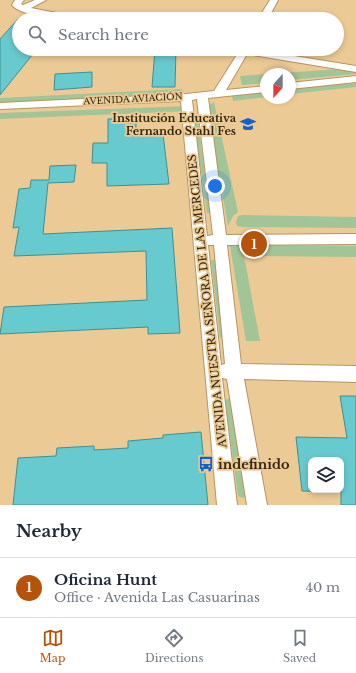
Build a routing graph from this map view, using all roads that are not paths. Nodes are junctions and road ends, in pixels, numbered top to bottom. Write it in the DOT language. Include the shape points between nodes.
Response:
graph roads {
  1 [pos="42,0"];
  2 [pos="274,0"];
  3 [pos="19,4"];
  4 [pos="47,12"];
  5 [pos="267,12"];
  6 [pos="238,56"];
  7 [pos="277,56"];
  8 [pos="356,69"];
  9 [pos="356,79"];
  10 [pos="296,85"];
  11 [pos="260,90"];
  12 [pos="218,94"];
  13 [pos="202,96"];
  14 [pos="186,97"];
  15 [pos="0,106"];
  16 [pos="356,239"];
  17 [pos="220,240"];
  18 [pos="201,241"];
  19 [pos="215,371"];
  20 [pos="234,372"];
  21 [pos="356,374"];
  22 [pos="227,505"];
  23 [pos="257,505"];
  1 -- 3 [label="street"];
  2 -- 5 [label="street"];
  3 -- 4 [label="street"];
  6 -- 12 [label="street"];
  7 -- 8 [label="street"];
  9 -- 10 [label="street"];
  11 -- 12 [label="street, AVENIDA AVIACIÓN"];
  12 -- 13 [label="street, AVENIDA AVIACIÓN"];
  13 -- 14 [label="street, AVENIDA AVIACIÓN"];
  13 -- 17 [label="street, AVENIDA NUESTRA SEÑORA DE LAS MERCEDES"];
  14 -- 15 [label="street, AVENIDA AVIACIÓN"];
  14 -- 18 [label="street, AVENIDA NUESTRA SEÑORA DE LAS MERCEDES"];
  16 -- 17 [label="street"];
  17 -- 18 [label="street"];
  17 -- 20 [label="street, AVENIDA NUESTRA SEÑORA DE LAS MERCEDES"];
  18 -- 19 [label="street, AVENIDA NUESTRA SEÑORA DE LAS MERCEDES"];
  19 -- 20 [label="street"];
  19 -- 22 [label="street, AVENIDA NUESTRA SEÑORA DE LAS MERCEDES"];
  20 -- 21 [label="street"];
  20 -- 23 [label="street, AVENIDA NUESTRA SEÑORA DE LAS MERCEDES"];
}
